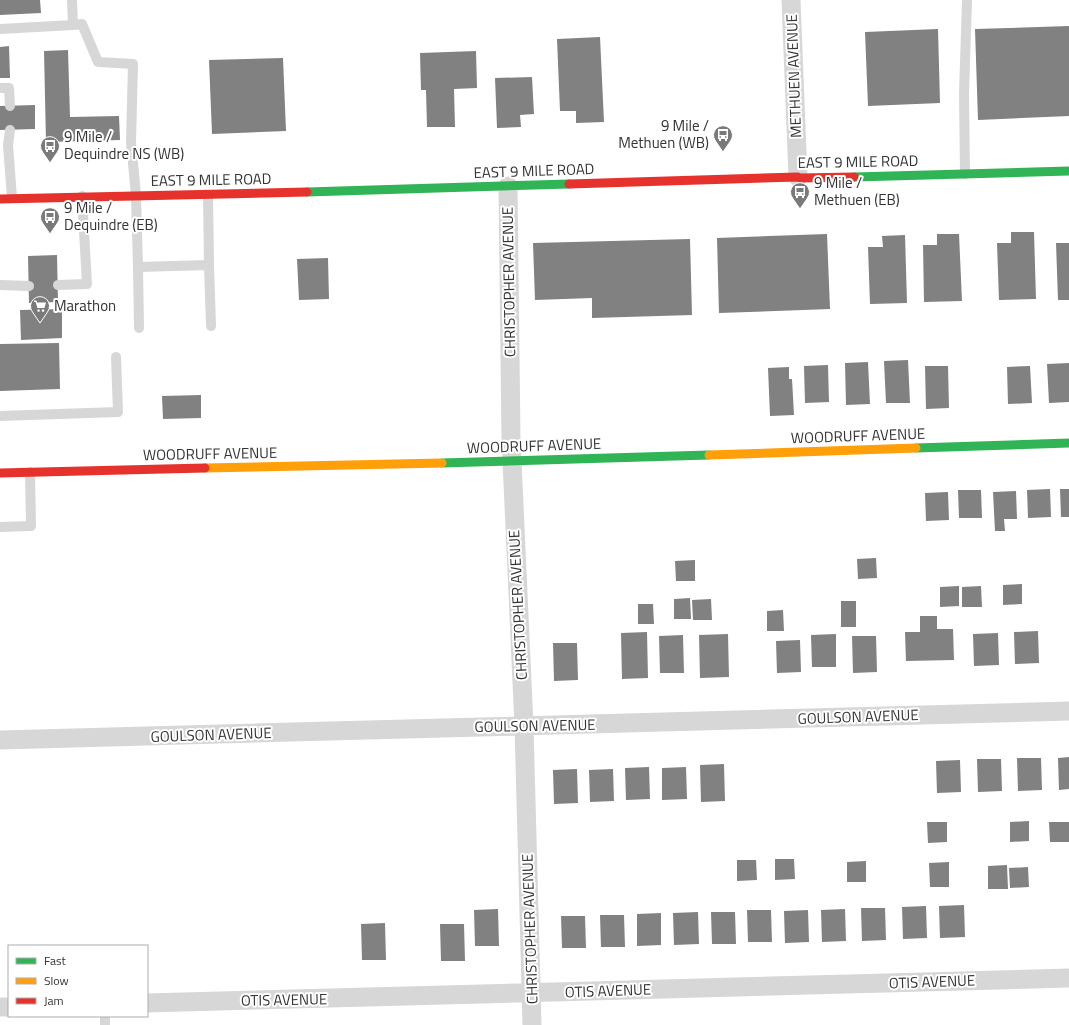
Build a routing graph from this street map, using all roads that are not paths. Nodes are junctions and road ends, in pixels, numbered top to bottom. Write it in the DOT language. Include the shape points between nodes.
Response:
graph roads {
  1 [pos="72,0"];
  2 [pos="791,0"];
  3 [pos="967,0"];
  4 [pos="73,25"];
  5 [pos="0,29"];
  6 [pos="0,88"];
  7 [pos="10,106"];
  8 [pos="10,130"];
  9 [pos="1069,171"];
  10 [pos="965,174"];
  11 [pos="798,177"];
  12 [pos="508,186"];
  13 [pos="136,195"];
  14 [pos="208,195"];
  15 [pos="82,196"];
  16 [pos="12,198"];
  17 [pos="0,199"];
  18 [pos="209,265"];
  19 [pos="138,267"];
  20 [pos="0,285"];
  21 [pos="58,285"];
  22 [pos="29,286"];
  23 [pos="211,326"];
  24 [pos="139,328"];
  25 [pos="116,357"];
  26 [pos="0,416"];
  27 [pos="1069,444"];
  28 [pos="512,461"];
  29 [pos="30,472"];
  30 [pos="0,473"];
  31 [pos="0,527"];
  32 [pos="1069,711"];
  33 [pos="524,726"];
  34 [pos="0,740"];
  35 [pos="1069,978"];
  36 [pos="532,993"];
  37 [pos="148,1003"];
  38 [pos="532,1025"];
  1 -- 4 [label="lane"];
  2 -- 11 [label="street, METHUEN AVENUE"];
  3 -- 10 [label="lane"];
  4 -- 5 [label="lane"];
  4 -- 13 [label="lane" via="82,24 98,62 133,64 131,142"];
  6 -- 7 [label="lane" via="9,88"];
  8 -- 16 [label="lane" via="8,145"];
  9 -- 10 [label="main road, EAST 9 MILE ROAD"];
  10 -- 11 [label="main road, EAST 9 MILE ROAD"];
  11 -- 12 [label="main road, EAST 9 MILE ROAD"];
  12 -- 14 [label="main road, EAST 9 MILE ROAD"];
  12 -- 28 [label="street, CHRISTOPHER AVENUE"];
  13 -- 14 [label="main road, EAST 9 MILE ROAD"];
  13 -- 15 [label="main road, EAST 9 MILE ROAD"];
  13 -- 19 [label="lane"];
  14 -- 18 [label="lane"];
  15 -- 16 [label="main road, EAST 9 MILE ROAD"];
  15 -- 21 [label="lane" via="87,284"];
  16 -- 17 [label="main road, EAST 9 MILE ROAD"];
  18 -- 19 [label="lane"];
  18 -- 23 [label="lane"];
  19 -- 24 [label="lane"];
  20 -- 22 [label="lane"];
  25 -- 26 [label="lane" via="118,412"];
  27 -- 28 [label="main road, WOODRUFF AVENUE"];
  28 -- 29 [label="main road, WOODRUFF AVENUE"];
  28 -- 33 [label="street, CHRISTOPHER AVENUE"];
  29 -- 30 [label="main road, WOODRUFF AVENUE"];
  29 -- 31 [label="lane" via="31,526"];
  32 -- 33 [label="street, GOULSON AVENUE"];
  33 -- 34 [label="street, GOULSON AVENUE"];
  33 -- 36 [label="street, CHRISTOPHER AVENUE"];
  35 -- 36 [label="street, OTIS AVENUE"];
  36 -- 37 [label="street, OTIS AVENUE"];
  36 -- 38 [label="street, CHRISTOPHER AVENUE"];
}
